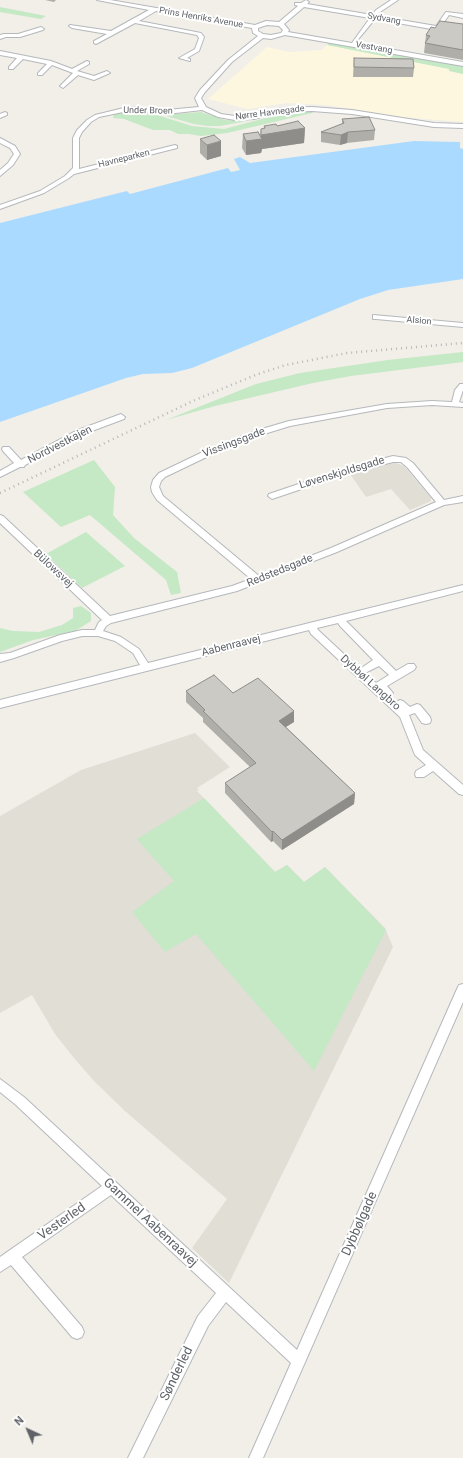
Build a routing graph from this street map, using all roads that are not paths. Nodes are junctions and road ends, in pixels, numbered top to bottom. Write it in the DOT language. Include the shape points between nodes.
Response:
graph roads {
  1 [pos="100,0"];
  2 [pos="308,0"];
  3 [pos="395,0"];
  4 [pos="301,3"];
  5 [pos="154,10"];
  6 [pos="463,16"];
  7 [pos="372,17"];
  8 [pos="133,22"];
  9 [pos="278,24"];
  10 [pos="72,26"];
  11 [pos="255,27"];
  12 [pos="42,29"];
  13 [pos="112,33"];
  14 [pos="285,33"];
  15 [pos="262,36"];
  16 [pos="0,37"];
  17 [pos="96,42"];
  18 [pos="354,42"];
  19 [pos="0,53"];
  20 [pos="22,57"];
  21 [pos="56,57"];
  22 [pos="188,60"];
  23 [pos="50,63"];
  24 [pos="86,63"];
  25 [pos="463,64"];
  26 [pos="11,68"];
  27 [pos="74,72"];
  28 [pos="107,73"];
  29 [pos="40,74"];
  30 [pos="63,86"];
  31 [pos="203,108"];
  32 [pos="463,126"];
  33 [pos="0,140"];
  34 [pos="175,147"];
  35 [pos="73,172"];
  36 [pos="0,174"];
  37 [pos="0,207"];
  38 [pos="376,317"];
  39 [pos="463,325"];
  40 [pos="463,386"];
  41 [pos="459,404"];
  42 [pos="121,417"];
  43 [pos="6,449"];
  44 [pos="21,464"];
  45 [pos="0,474"];
  46 [pos="272,496"];
  47 [pos="463,499"];
  48 [pos="442,503"];
  49 [pos="0,518"];
  50 [pos="258,580"];
  51 [pos="463,588"];
  52 [pos="340,619"];
  53 [pos="108,620"];
  54 [pos="312,626"];
  55 [pos="98,633"];
  56 [pos="0,658"];
  57 [pos="380,661"];
  58 [pos="411,667"];
  59 [pos="146,668"];
  60 [pos="364,670"];
  61 [pos="395,676"];
  62 [pos="0,704"];
  63 [pos="426,720"];
  64 [pos="434,764"];
  65 [pos="420,774"];
  66 [pos="463,791"];
  67 [pos="463,989"];
  68 [pos="0,1085"];
  69 [pos="111,1187"];
  70 [pos="12,1256"];
  71 [pos="0,1265"];
  72 [pos="225,1292"];
  73 [pos="77,1332"];
  74 [pos="300,1361"];
  75 [pos="135,1458"];
  76 [pos="256,1458"];
  1 -- 5 [label="street, Prins Henriks Avenue"];
  2 -- 4 [label="street"];
  3 -- 7 [label="street"];
  4 -- 7 [label="street, Sydvang"];
  4 -- 9 [label="street"];
  5 -- 8 [label="street"];
  5 -- 11 [label="street, Prins Henriks Avenue"];
  6 -- 7 [label="street, Sydvang" via="448,13 437,28"];
  7 -- 18 [label="street"];
  8 -- 13 [label="street"];
  8 -- 22 [label="street" via="199,34 202,38 197,50 182,58"];
  9 -- 11 [label="street" via="262,24"];
  9 -- 14 [label="street" via="286,28"];
  10 -- 13 [label="street"];
  11 -- 15 [label="street" via="255,32"];
  12 -- 16 [label="street" via="18,36"];
  13 -- 17 [label="street"];
  14 -- 15 [label="street, Vestvang" via="276,37"];
  14 -- 25 [label="street, Vestvang"];
  15 -- 31 [label="street" via="230,61 202,92 198,98"];
  19 -- 20 [label="street"];
  20 -- 23 [label="street"];
  20 -- 26 [label="street"];
  21 -- 23 [label="street"];
  23 -- 27 [label="street"];
  23 -- 29 [label="street"];
  24 -- 27 [label="street"];
  27 -- 28 [label="street" via="94,78"];
  27 -- 30 [label="street"];
  31 -- 32 [label="street, Nørre Havnegade" via="220,116 235,118 254,117 282,110 312,109"];
  31 -- 35 [label="street, Under Broen" via="167,112 128,109 98,116 79,131 76,138 77,163"];
  33 -- 36 [label="street" via="13,147 17,154 12,164"];
  34 -- 35 [label="street, Havneparken"];
  35 -- 37 [label="street" via="42,192"];
  38 -- 39 [label="street, Alsion"];
  40 -- 41 [label="street" via="459,390"];
  41 -- 50 [label="street, Vissingsgade" via="387,406 289,424 212,451 162,475 155,487 160,498"];
  42 -- 44 [label="street, Nordvestkajen" via="81,432"];
  43 -- 44 [label="street"];
  44 -- 45 [label="street, Nordvestkajen"];
  46 -- 48 [label="street, Løvenskjoldsgade" via="343,472 393,459 402,460 410,466"];
  47 -- 48 [label="street, Redstedsgade"];
  48 -- 50 [label="street, Redstedsgade"];
  49 -- 53 [label="street, Bülowsvej"];
  50 -- 53 [label="street, Redstedsgade" via="220,593"];
  51 -- 52 [label="street, Aabenraavej"];
  52 -- 54 [label="street, Aabenraavej"];
  52 -- 57 [label="street"];
  53 -- 55 [label="street" via="102,624"];
  54 -- 59 [label="street, Aabenraavej"];
  54 -- 64 [label="street, Dybbøl Langbro" via="314,632 404,715 419,752"];
  55 -- 56 [label="street" via="82,633 60,638"];
  55 -- 59 [label="street" via="118,639 136,651"];
  57 -- 60 [label="street"];
  57 -- 61 [label="street"];
  58 -- 61 [label="street"];
  59 -- 62 [label="street, Aabenraavej"];
  61 -- 63 [label="street" via="380,685 409,711 417,708"];
  64 -- 65 [label="street"];
  64 -- 66 [label="street, Dybbøl Langbro"];
  67 -- 74 [label="street, Dybbølgade"];
  68 -- 69 [label="street, Gammel Aabenraavej"];
  69 -- 70 [label="street, Vesterled"];
  69 -- 72 [label="street, Gammel Aabenraavej"];
  70 -- 71 [label="street, Vesterled"];
  70 -- 73 [label="street"];
  72 -- 74 [label="street, Gammel Aabenraavej"];
  72 -- 75 [label="street, Sønderled" via="203,1321"];
  74 -- 76 [label="street, Dybbølgade"];
}
